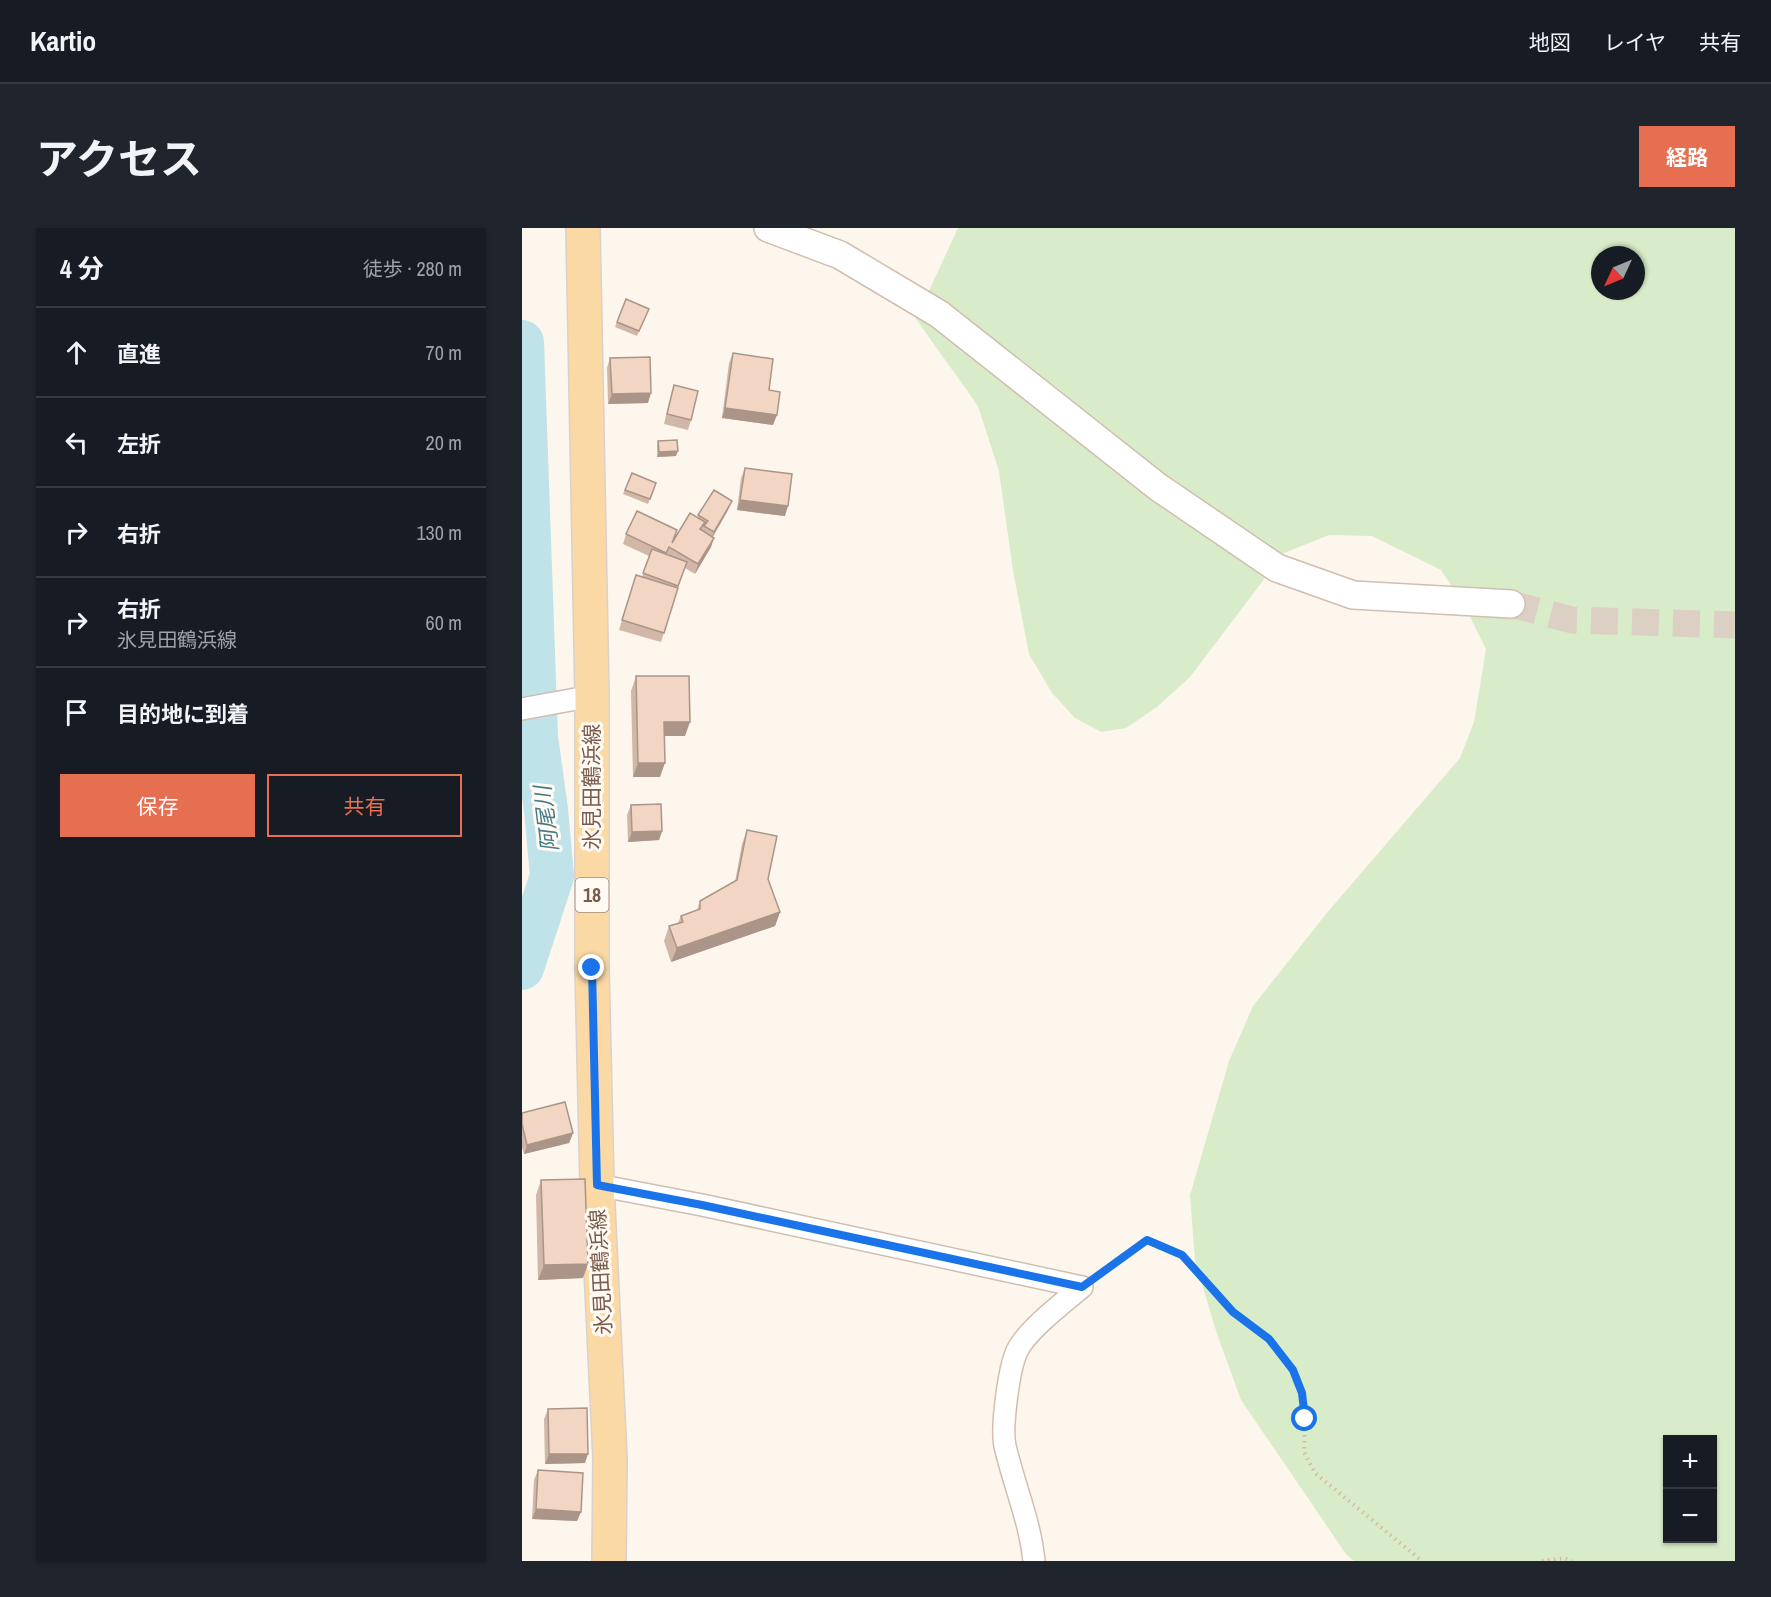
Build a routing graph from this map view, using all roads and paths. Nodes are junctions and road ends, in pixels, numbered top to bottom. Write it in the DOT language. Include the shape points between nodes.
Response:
graph roads {
  1 [pos="583,228"];
  2 [pos="768,228"];
  3 [pos="1511,604"];
  4 [pos="578,699"];
  5 [pos="522,709"];
  6 [pos="597,1185"];
  7 [pos="1082,1287"];
  8 [pos="609,1561"];
  9 [pos="1034,1561"];
  10 [pos="1422,1561"];
  11 [pos="1542,1561"];
  12 [pos="1572,1561"];
  1 -- 4 [label="main road, 氷見田鶴浜線 / 18"];
  2 -- 3 [label="street" via="840,255 939,314 1158,487 1277,568 1353,595"];
  4 -- 5 [label="street"];
  4 -- 6 [label="main road, 氷見田鶴浜線 / 18" via="592,968"];
  6 -- 7 [label="street"];
  6 -- 8 [label="main road, 氷見田鶴浜線 / 18" via="610,1459"];
  7 -- 9 [label="street" via="1042,1320 1017,1350 1007,1387 1004,1443 1023,1505"];
  7 -- 10 [label="path" via="1147,1240 1182,1255 1233,1312 1269,1339 1293,1370 1302,1393 1304,1452 1315,1473"];
  11 -- 12 [label="path"];
}
